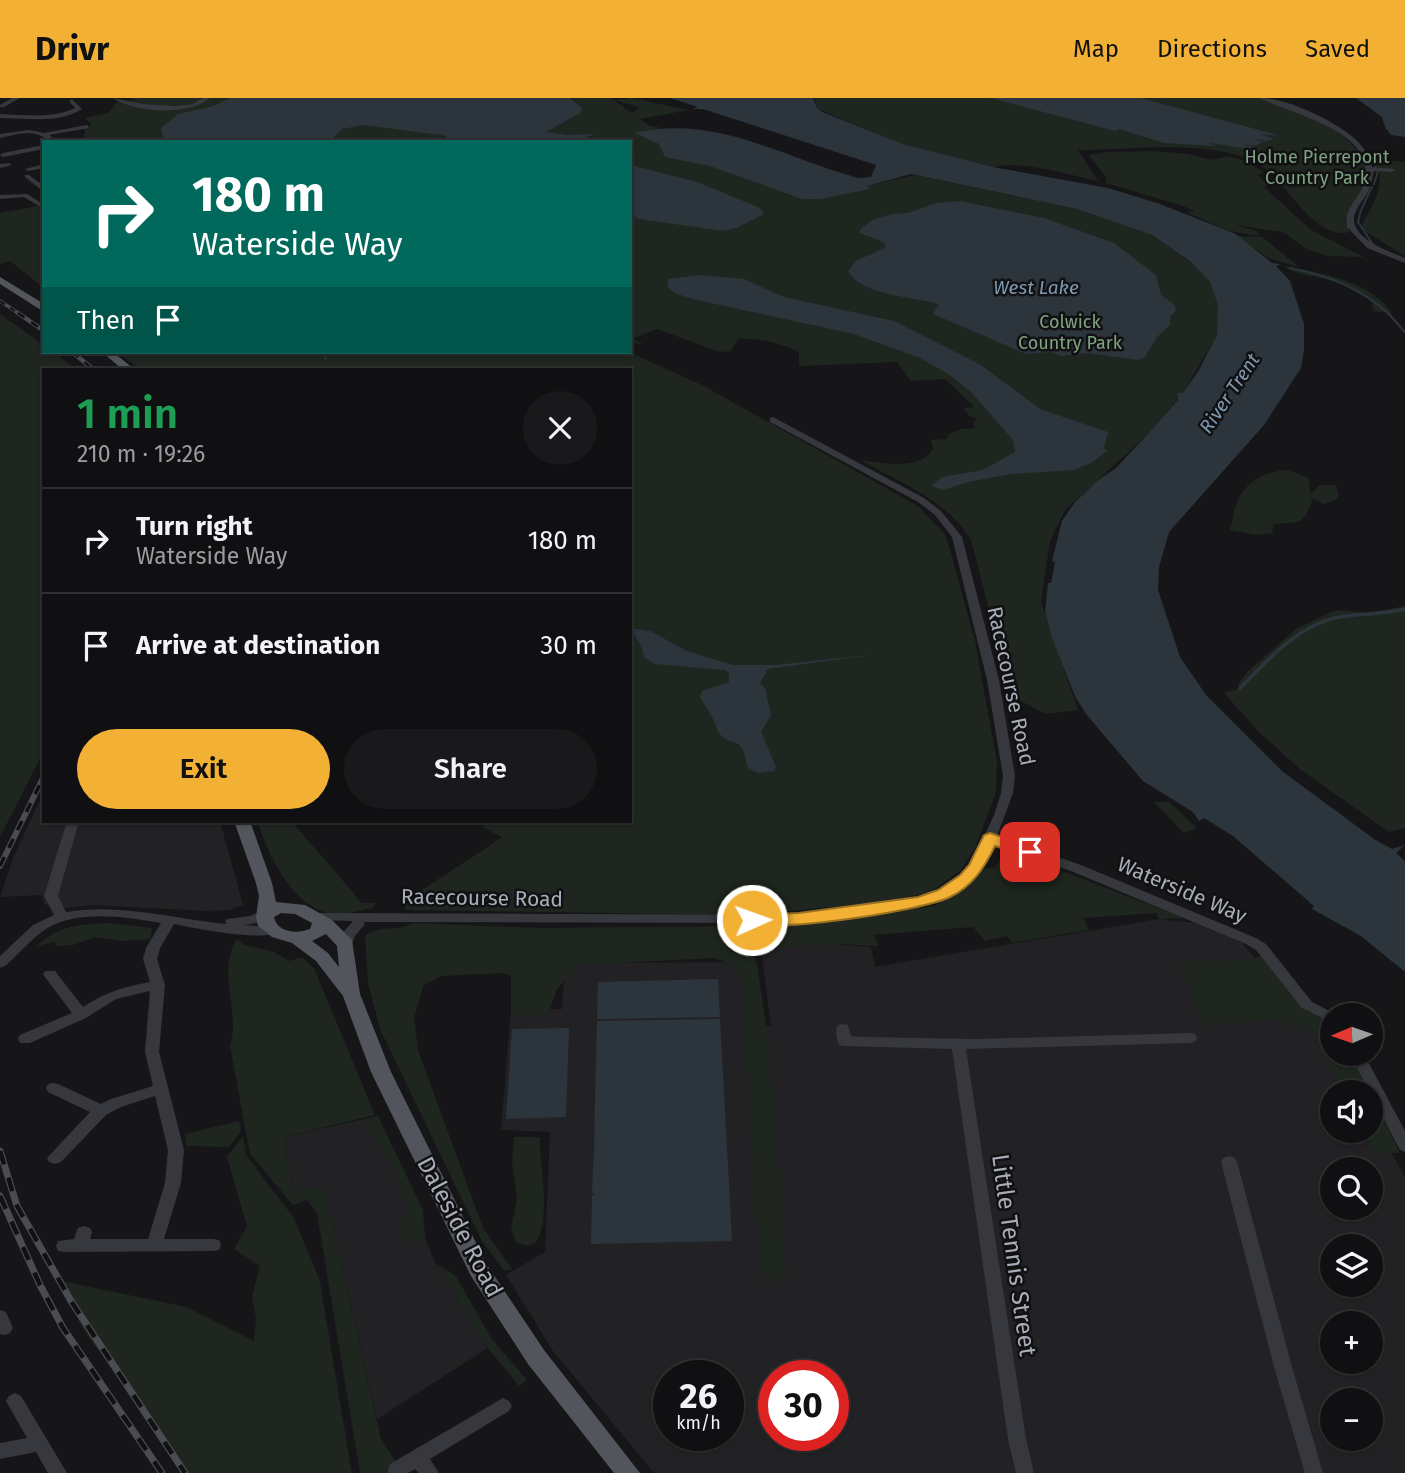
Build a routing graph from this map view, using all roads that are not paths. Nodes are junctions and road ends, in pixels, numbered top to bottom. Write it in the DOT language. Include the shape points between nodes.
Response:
graph roads {
  1 [pos="17,98"];
  2 [pos="116,98"];
  3 [pos="206,98"];
  4 [pos="1263,98"];
  5 [pos="2,101"];
  6 [pos="72,101"];
  7 [pos="0,116"];
  8 [pos="84,128"];
  9 [pos="46,134"];
  10 [pos="0,136"];
  11 [pos="53,140"];
  12 [pos="42,147"];
  13 [pos="8,155"];
  14 [pos="9,165"];
  15 [pos="0,166"];
  16 [pos="42,167"];
  17 [pos="1371,169"];
  18 [pos="1392,170"];
  19 [pos="42,189"];
  20 [pos="42,192"];
  21 [pos="30,196"];
  22 [pos="0,197"];
  23 [pos="41,205"];
  24 [pos="1405,261"];
  25 [pos="0,280"];
  26 [pos="42,308"];
  27 [pos="110,354"];
  28 [pos="128,368"];
  29 [pos="773,420"];
  30 [pos="72,823"];
  31 [pos="243,823"];
  32 [pos="990,838"];
  33 [pos="263,881"];
  34 [pos="294,908"];
  35 [pos="267,912"];
  36 [pos="61,916"];
  37 [pos="377,918"];
  38 [pos="170,919"];
  39 [pos="197,922"];
  40 [pos="358,924"];
  41 [pos="322,925"];
  42 [pos="274,931"];
  43 [pos="297,938"];
  44 [pos="346,944"];
  45 [pos="0,963"];
  46 [pos="49,981"];
  47 [pos="158,985"];
  48 [pos="351,994"];
  49 [pos="1320,1012"];
  50 [pos="81,1015"];
  51 [pos="843,1029"];
  52 [pos="35,1038"];
  53 [pos="1190,1038"];
  54 [pos="958,1044"];
  55 [pos="1363,1066"];
  56 [pos="160,1088"];
  57 [pos="55,1095"];
  58 [pos="102,1111"];
  59 [pos="1405,1146"];
  60 [pos="55,1158"];
  61 [pos="1229,1162"];
  62 [pos="76,1241"];
  63 [pos="213,1245"];
  64 [pos="154,1246"];
  65 [pos="15,1401"];
  66 [pos="503,1406"];
  67 [pos="40,1443"];
  68 [pos="0,1451"];
  69 [pos="424,1466"];
  70 [pos="397,1470"];
  71 [pos="58,1473"];
  72 [pos="628,1473"];
  73 [pos="1025,1473"];
  74 [pos="1314,1473"];
  1 -- 5 [label="street"];
  2 -- 3 [label="street" via="130,104 193,106"];
  4 -- 17 [label="street" via="1331,125 1364,152"];
  6 -- 7 [label="street" via="79,108 65,113"];
  8 -- 9 [label="street"];
  9 -- 10 [label="street" via="31,131"];
  9 -- 11 [label="street"];
  12 -- 13 [label="street"];
  14 -- 15 [label="street"];
  16 -- 19 [label="street" via="28,173"];
  17 -- 18 [label="street"];
  17 -- 24 [label="street" via="1368,186 1350,214 1350,227 1370,246"];
  20 -- 21 [label="street"];
  21 -- 22 [label="street"];
  21 -- 23 [label="street"];
  25 -- 26 [label="main road"];
  27 -- 28 [label="main road"];
  29 -- 32 [label="street, Racecourse Road" via="920,500 938,513 957,537 993,680 1009,776"];
  30 -- 36 [label="street" via="51,896"];
  31 -- 33 [label="main road"];
  32 -- 37 [label="street, Racecourse Road" via="966,878 944,893 904,906 799,919"];
  32 -- 49 [label="street, Waterside Way" via="1076,868 1251,941 1261,947 1307,1005"];
  33 -- 34 [label="main road"];
  33 -- 35 [label="main road"];
  34 -- 35 [label="main road"];
  34 -- 41 [label="main road"];
  35 -- 39 [label="street" via="243,922"];
  35 -- 42 [label="main road" via="265,922"];
  36 -- 38 [label="street"];
  36 -- 45 [label="street" via="37,929"];
  37 -- 40 [label="street, Racecourse Road"];
  37 -- 41 [label="street, Racecourse Road"];
  38 -- 39 [label="street"];
  38 -- 47 [label="street" via="151,952"];
  39 -- 42 [label="street" via="218,928"];
  40 -- 41 [label="street, Racecourse Road"];
  40 -- 44 [label="street"];
  41 -- 43 [label="main road"];
  41 -- 44 [label="main road"];
  42 -- 43 [label="main road"];
  43 -- 48 [label="main road, Daleside Road" via="322,957"];
  44 -- 48 [label="main road, Daleside Road"];
  46 -- 50 [label="street"];
  47 -- 50 [label="street" via="125,991"];
  47 -- 56 [label="street" via="151,1045"];
  48 -- 72 [label="main road, Daleside Road" via="381,1072 485,1281 536,1357"];
  50 -- 52 [label="street"];
  51 -- 54 [label="street" via="844,1041"];
  53 -- 54 [label="street"];
  54 -- 73 [label="street, Little Tennis Street"];
  55 -- 59 [label="street"];
  56 -- 58 [label="street"];
  56 -- 64 [label="street" via="176,1150 173,1182"];
  57 -- 58 [label="street"];
  58 -- 60 [label="street" via="74,1150"];
  61 -- 74 [label="street"];
  62 -- 64 [label="street"];
  63 -- 64 [label="street" via="189,1253"];
  65 -- 67 [label="street"];
  66 -- 69 [label="street"];
  67 -- 68 [label="street"];
  67 -- 71 [label="street"];
  69 -- 70 [label="street"];
}
